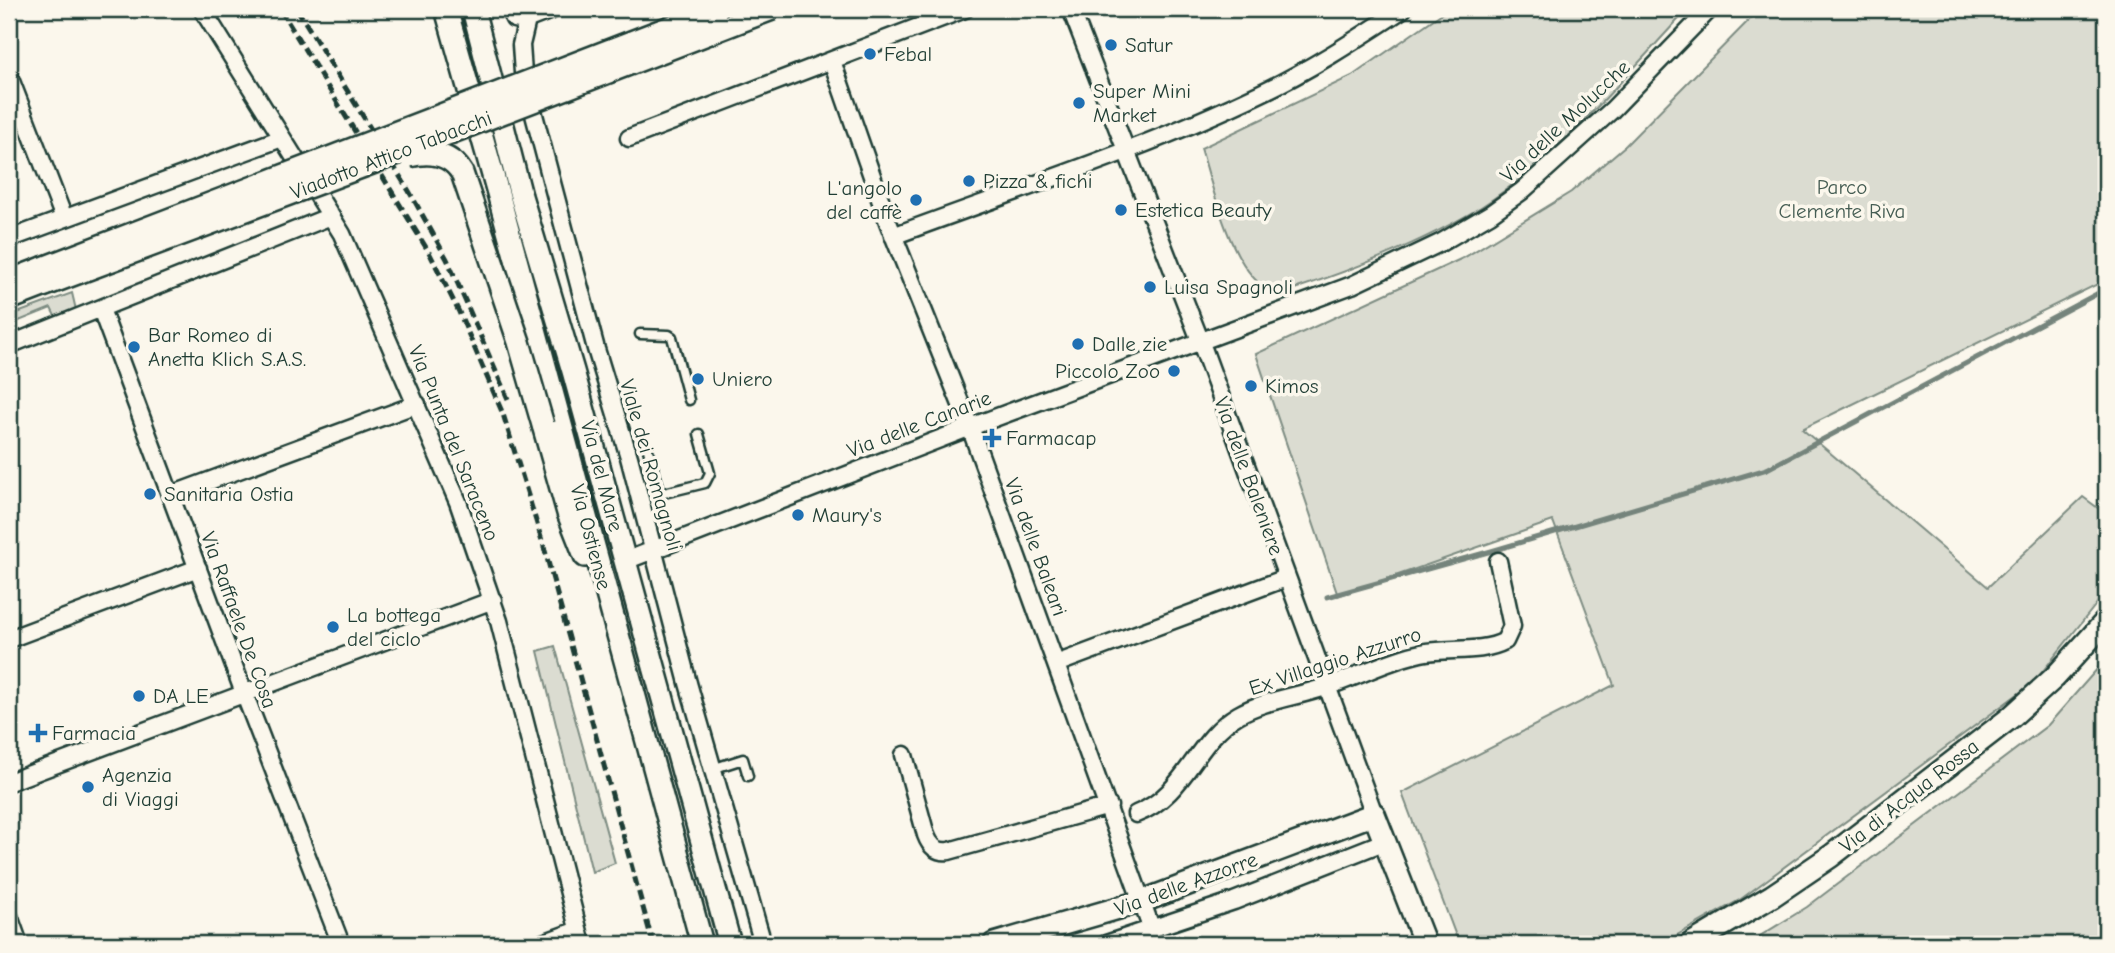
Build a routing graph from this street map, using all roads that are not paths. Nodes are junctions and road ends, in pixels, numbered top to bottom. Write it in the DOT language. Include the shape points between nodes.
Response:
graph roads {
  1 [pos="202,9"];
  2 [pos="446,9"];
  3 [pos="474,9"];
  4 [pos="509,9"];
  5 [pos="554,9"];
  6 [pos="717,9"];
  7 [pos="772,9"];
  8 [pos="965,9"];
  9 [pos="1071,9"];
  10 [pos="1403,9"];
  11 [pos="1710,9"];
  12 [pos="527,20"];
  13 [pos="832,61"];
  14 [pos="9,76"];
  15 [pos="282,138"];
  16 [pos="629,138"];
  17 [pos="1127,150"];
  18 [pos="372,163"];
  19 [pos="331,216"];
  20 [pos="64,218"];
  21 [pos="893,236"];
  22 [pos="9,239"];
  23 [pos="45,276"];
  24 [pos="9,281"];
  25 [pos="9,299"];
  26 [pos="101,309"];
  27 [pos="640,334"];
  28 [pos="1200,340"];
  29 [pos="9,345"];
  30 [pos="689,400"];
  31 [pos="417,404"];
  32 [pos="970,427"];
  33 [pos="699,434"];
  34 [pos="648,450"];
  35 [pos="171,495"];
  36 [pos="654,549"];
  37 [pos="625,561"];
  38 [pos="1498,561"];
  39 [pos="198,568"];
  40 [pos="1286,578"];
  41 [pos="607,596"];
  42 [pos="493,600"];
  43 [pos="2106,621"];
  44 [pos="9,639"];
  45 [pos="1056,664"];
  46 [pos="1326,687"];
  47 [pos="244,693"];
  48 [pos="904,755"];
  49 [pos="712,769"];
  50 [pos="748,776"];
  51 [pos="9,782"];
  52 [pos="1109,806"];
  53 [pos="1136,814"];
  54 [pos="1374,814"];
  55 [pos="1386,841"];
  56 [pos="1143,901"];
  57 [pos="9,916"];
  58 [pos="1152,930"];
  59 [pos="580,937"];
  60 [pos="19,944"];
  61 [pos="341,944"];
  62 [pos="540,944"];
  63 [pos="702,944"];
  64 [pos="730,944"];
  65 [pos="763,944"];
  66 [pos="994,944"];
  67 [pos="1106,944"];
  68 [pos="1425,944"];
  69 [pos="1691,944"];
  1 -- 15 [label="street, Via Punta del Saraceno"];
  2 -- 41 [label="street, Via Ostiense"];
  3 -- 37 [label="street, Via del Mare"];
  4 -- 12 [label="street" via="514,19"];
  5 -- 12 [label="street"];
  6 -- 23 [label="street, Viadotto Attico Tabacchi, bridge"];
  7 -- 18 [label="street, Viadotto Attico Tabacchi, bridge"];
  8 -- 13 [label="street"];
  9 -- 17 [label="street, Via delle Baleniere"];
  10 -- 17 [label="street" via="1264,92"];
  11 -- 28 [label="street, Via delle Molucche" via="1559,160 1490,214 1352,285"];
  12 -- 36 [label="street, Viale dei Romagnoli" via="520,50 523,73"];
  13 -- 16 [label="street"];
  13 -- 21 [label="street, Via delle Baleari"];
  14 -- 20 [label="street"];
  15 -- 19 [label="street, Via Punta del Saraceno"];
  15 -- 20 [label="street"];
  17 -- 21 [label="street"];
  17 -- 28 [label="street, Via delle Baleniere"];
  18 -- 23 [label="street, Viadotto Attico Tabacchi, bridge"];
  18 -- 41 [label="street, bridge" via="432,153 448,158 460,169 494,265 572,525"];
  19 -- 26 [label="street"];
  19 -- 31 [label="street, Via Punta del Saraceno"];
  20 -- 22 [label="street"];
  21 -- 32 [label="street, Via delle Baleari"];
  23 -- 24 [label="street, Viadotto Attico Tabacchi"];
  23 -- 25 [label="street, Viadotto Attico Tabacchi"];
  26 -- 29 [label="street"];
  26 -- 35 [label="street, Via Raffaele De Cosa"];
  27 -- 30 [label="lane" via="672,337"];
  28 -- 32 [label="street, Via delle Canarie"];
  28 -- 40 [label="street, Via delle Baleniere"];
  31 -- 35 [label="street"];
  31 -- 42 [label="street, Via Punta del Saraceno"];
  32 -- 36 [label="street, Via delle Canarie"];
  32 -- 45 [label="street, Via delle Baleari"];
  33 -- 34 [label="lane" via="710,473 705,483 664,493"];
  35 -- 39 [label="street, Via Raffaele De Cosa"];
  36 -- 37 [label="street"];
  36 -- 49 [label="street, Viale dei Romagnoli"];
  37 -- 64 [label="street, Via del Mare"];
  38 -- 46 [label="street, Ex Villaggio Azzurro" via="1512,626 1505,641 1490,648 1419,653"];
  39 -- 44 [label="street"];
  39 -- 47 [label="street, Via Raffaele De Cosa"];
  40 -- 45 [label="street"];
  40 -- 46 [label="street, Via delle Baleniere"];
  41 -- 63 [label="street, Via Ostiense"];
  42 -- 47 [label="street"];
  42 -- 59 [label="street, Via Punta del Saraceno"];
  43 -- 69 [label="street, Via di Acqua Rossa" via="2004,723 1831,856"];
  45 -- 52 [label="street, Via delle Baleari"];
  46 -- 53 [label="street, Ex Villaggio Azzurro" via="1237,716 1213,737 1167,796"];
  46 -- 54 [label="street, Via delle Baleniere"];
  47 -- 51 [label="street"];
  47 -- 61 [label="street, Via Raffaele De Cosa"];
  48 -- 52 [label="street" via="926,835 939,850"];
  49 -- 50 [label="lane" via="743,760"];
  49 -- 65 [label="street, Viale dei Romagnoli"];
  52 -- 56 [label="street, Via delle Baleari"];
  54 -- 55 [label="street, Via delle Baleniere"];
  54 -- 56 [label="street, Via delle Azzorre"];
  55 -- 58 [label="street, Via delle Azzorre"];
  55 -- 68 [label="street, Via delle Baleniere"];
  56 -- 58 [label="street, Via delle Baleari"];
  56 -- 66 [label="street, Via delle Azzorre"];
  57 -- 60 [label="street"];
  58 -- 67 [label="street, Via delle Azzorre"];
  59 -- 62 [label="street"];
}
